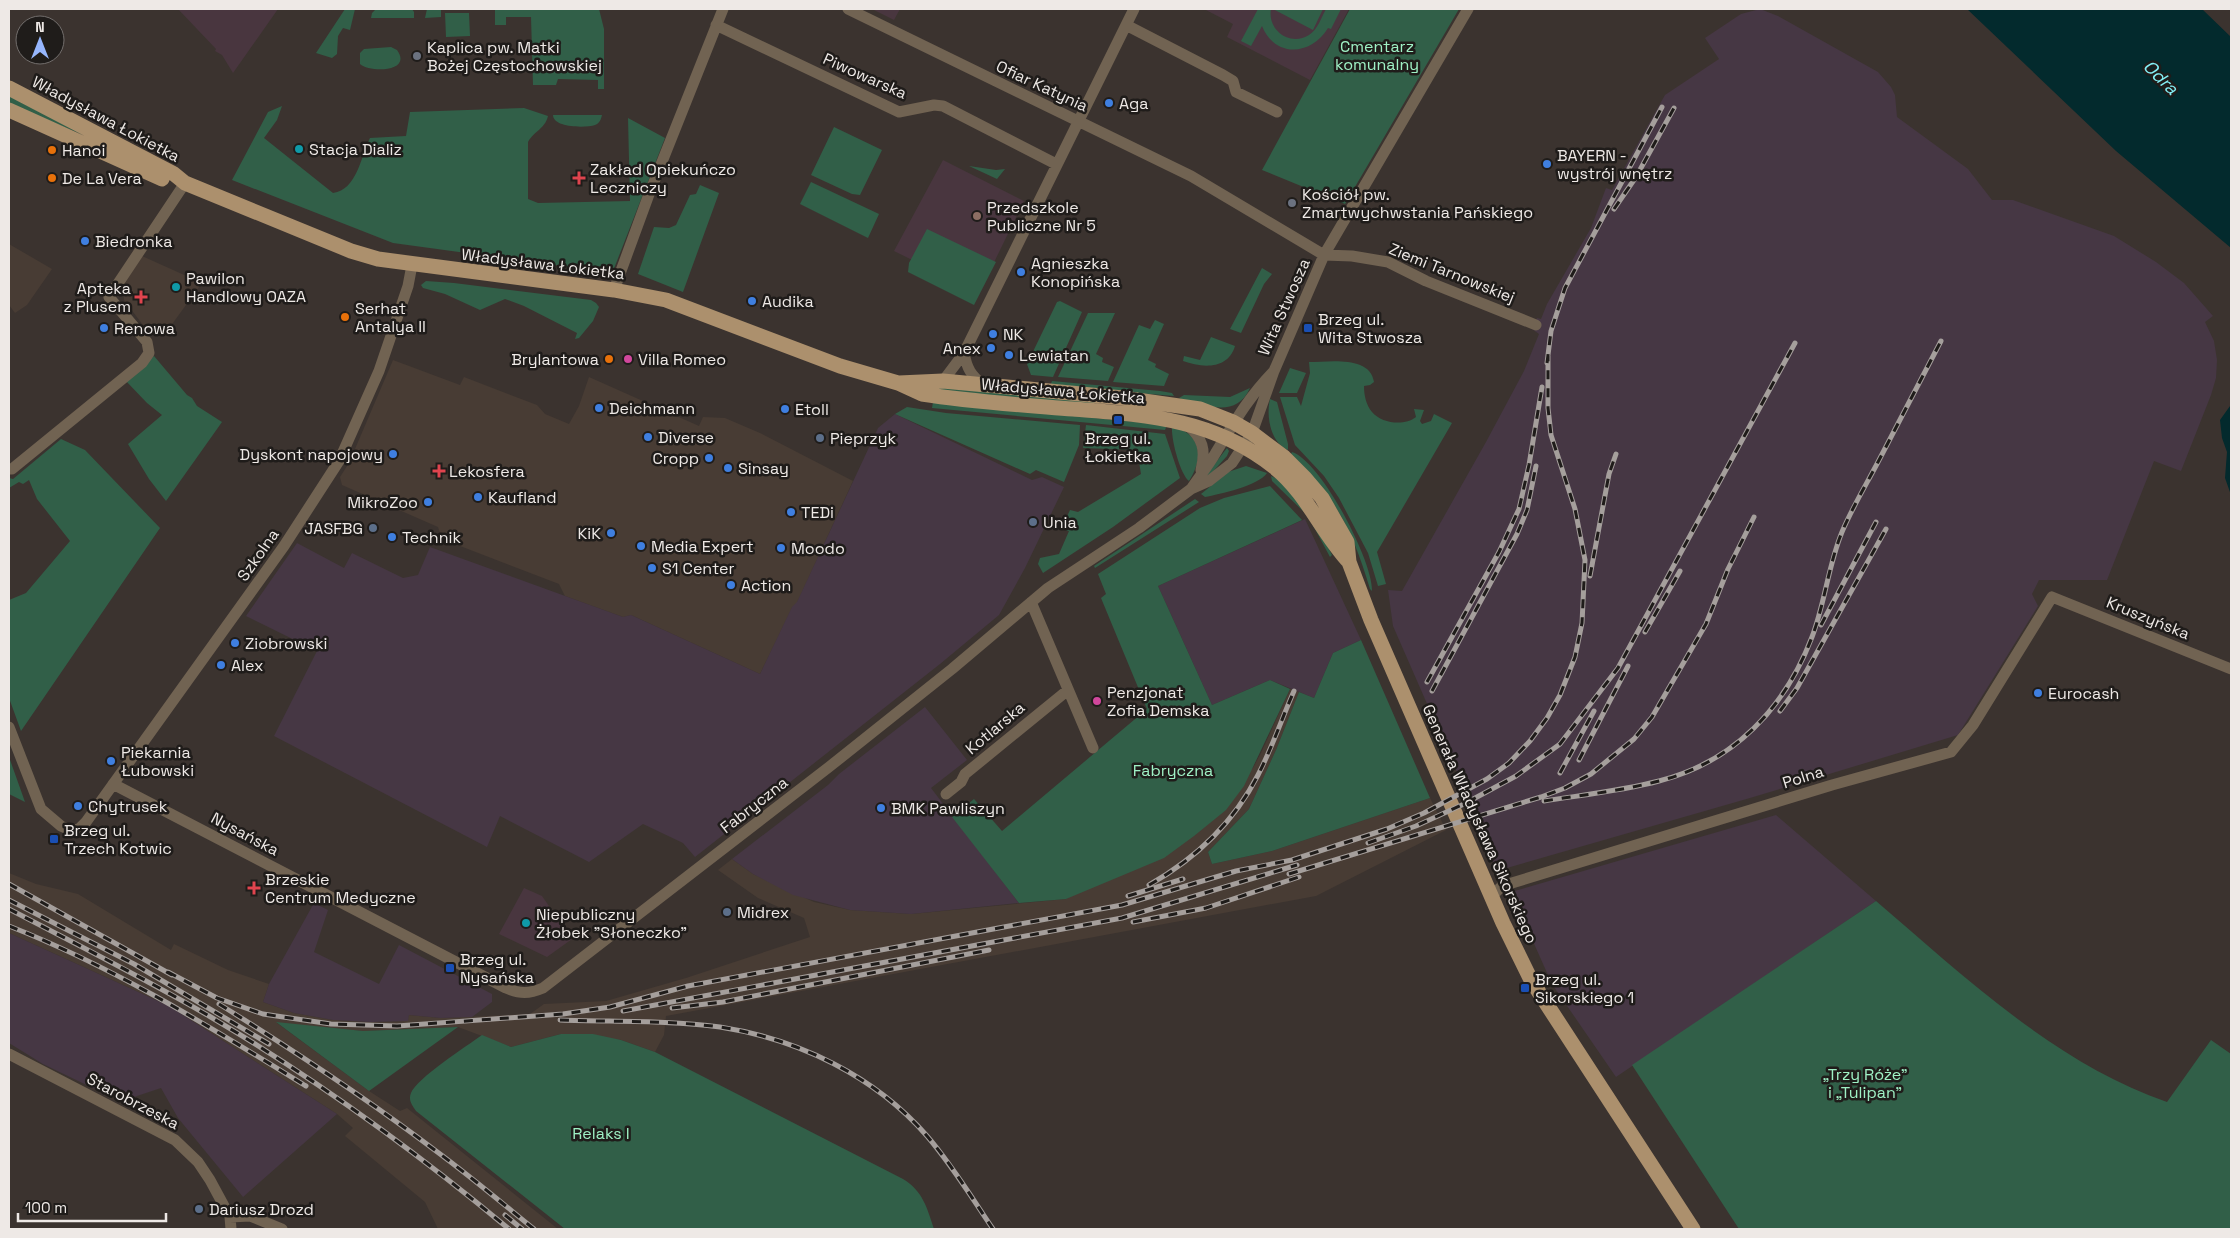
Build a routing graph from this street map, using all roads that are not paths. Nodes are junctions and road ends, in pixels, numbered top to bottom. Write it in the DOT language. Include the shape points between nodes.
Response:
graph roads {
  1 [pos="723,9"];
  2 [pos="848,9"];
  3 [pos="1134,9"];
  4 [pos="1468,9"];
  5 [pos="716,25"];
  6 [pos="1126,25"];
  7 [pos="9,88"];
  8 [pos="9,110"];
  9 [pos="1277,112"];
  10 [pos="1078,121"];
  11 [pos="1056,164"];
  12 [pos="185,183"];
  13 [pos="1324,255"];
  14 [pos="412,265"];
  15 [pos="614,290"];
  16 [pos="1536,325"];
  17 [pos="964,354"];
  18 [pos="1274,371"];
  19 [pos="943,381"];
  20 [pos="898,383"];
  21 [pos="983,385"];
  22 [pos="1181,421"];
  23 [pos="1232,422"];
  24 [pos="1252,433"];
  25 [pos="1224,435"];
  26 [pos="1245,447"];
  27 [pos="9,469"];
  28 [pos="1199,477"];
  29 [pos="1191,489"];
  30 [pos="1344,557"];
  31 [pos="2052,597"];
  32 [pos="1031,602"];
  33 [pos="2231,669"];
  34 [pos="1068,690"];
  35 [pos="9,727"];
  36 [pos="11,738"];
  37 [pos="1093,748"];
  38 [pos="113,784"];
  39 [pos="946,794"];
  40 [pos="1492,896"];
  41 [pos="523,994"];
  42 [pos="9,1054"];
  43 [pos="230,1217"];
  44 [pos="231,1229"];
  45 [pos="282,1229"];
  46 [pos="1693,1229"];
  1 -- 5 [label="street"];
  2 -- 10 [label="street, Ofiar Katynia"];
  3 -- 6 [label="street"];
  4 -- 13 [label="street, Wita Stwosza"];
  5 -- 11 [label="street, Piwowarska" via="899,112 943,106"];
  5 -- 15 [label="street"];
  6 -- 9 [label="street" via="1223,75 1233,81 1236,92"];
  6 -- 10 [label="street"];
  7 -- 12 [label="main road, Władysława Łokietka" via="174,174"];
  8 -- 12 [label="main road, Władysława Łokietka" via="173,184"];
  10 -- 11 [label="street"];
  10 -- 13 [label="street, Ofiar Katynia" via="1191,176"];
  11 -- 17 [label="street"];
  12 -- 14 [label="main road, Władysława Łokietka" via="351,251"];
  12 -- 27 [label="street" via="108,297 147,342 149,354 100,398"];
  13 -- 16 [label="street, Ziemi Tarnowskiej" via="1388,262 1426,281"];
  13 -- 18 [label="street, Wita Stwosza"];
  14 -- 15 [label="main road, Władysława Łokietka"];
  14 -- 38 [label="street, Szkolna" via="381,365 340,461 284,546"];
  15 -- 20 [label="main road, Władysława Łokietka" via="684,306 840,366"];
  17 -- 19 [label="street"];
  17 -- 21 [label="street" via="971,375"];
  18 -- 23 [label="street, Wita Stwosza"];
  18 -- 24 [label="street, Wita Stwosza"];
  19 -- 20 [label="main road, Władysława Łokietka"];
  19 -- 21 [label="main road, Władysława Łokietka"];
  20 -- 22 [label="main road, Władysława Łokietka" via="929,395"];
  21 -- 23 [label="main road, Władysława Łokietka" via="1174,404 1200,409"];
  22 -- 25 [label="main road, Władysława Łokietka"];
  22 -- 28 [label="street, Fabryczna" via="1196,432 1203,443 1205,456"];
  23 -- 24 [label="main road, Władysława Łokietka"];
  23 -- 25 [label="street, Fabryczna"];
  24 -- 26 [label="street, Wita Stwosza"];
  24 -- 30 [label="main road, Generała Władysława Sikorskiego" via="1284,457 1322,498 1347,542"];
  25 -- 26 [label="main road, Generała Władysława Sikorskiego"];
  25 -- 28 [label="street, Fabryczna"];
  26 -- 29 [label="street, Fabryczna" via="1232,463 1209,481"];
  26 -- 30 [label="main road, Generała Władysława Sikorskiego" via="1275,467 1302,494"];
  28 -- 29 [label="street, Fabryczna"];
  29 -- 32 [label="street, Fabryczna"];
  30 -- 40 [label="main road, Generała Władysława Sikorskiego"];
  31 -- 33 [label="street, Kruszyńska"];
  31 -- 40 [label="street, Polna" via="1973,725 1951,752 1502,886"];
  32 -- 34 [label="street"];
  32 -- 41 [label="street, Fabryczna" via="952,669 648,909 543,988"];
  34 -- 37 [label="street"];
  34 -- 39 [label="street, Kotlarska" via="965,774 961,782"];
  35 -- 36 [label="street"];
  36 -- 38 [label="street, Szkolna" via="41,809 60,826 72,831 80,828"];
  38 -- 41 [label="street, Nysańska" via="499,985"];
  40 -- 46 [label="main road, Generała Władysława Sikorskiego" via="1531,980"];
  42 -- 43 [label="street, Starobrzeska" via="175,1140 198,1162"];
  43 -- 44 [label="street, Starobrzeska"];
  43 -- 45 [label="street" via="250,1216"];
}
